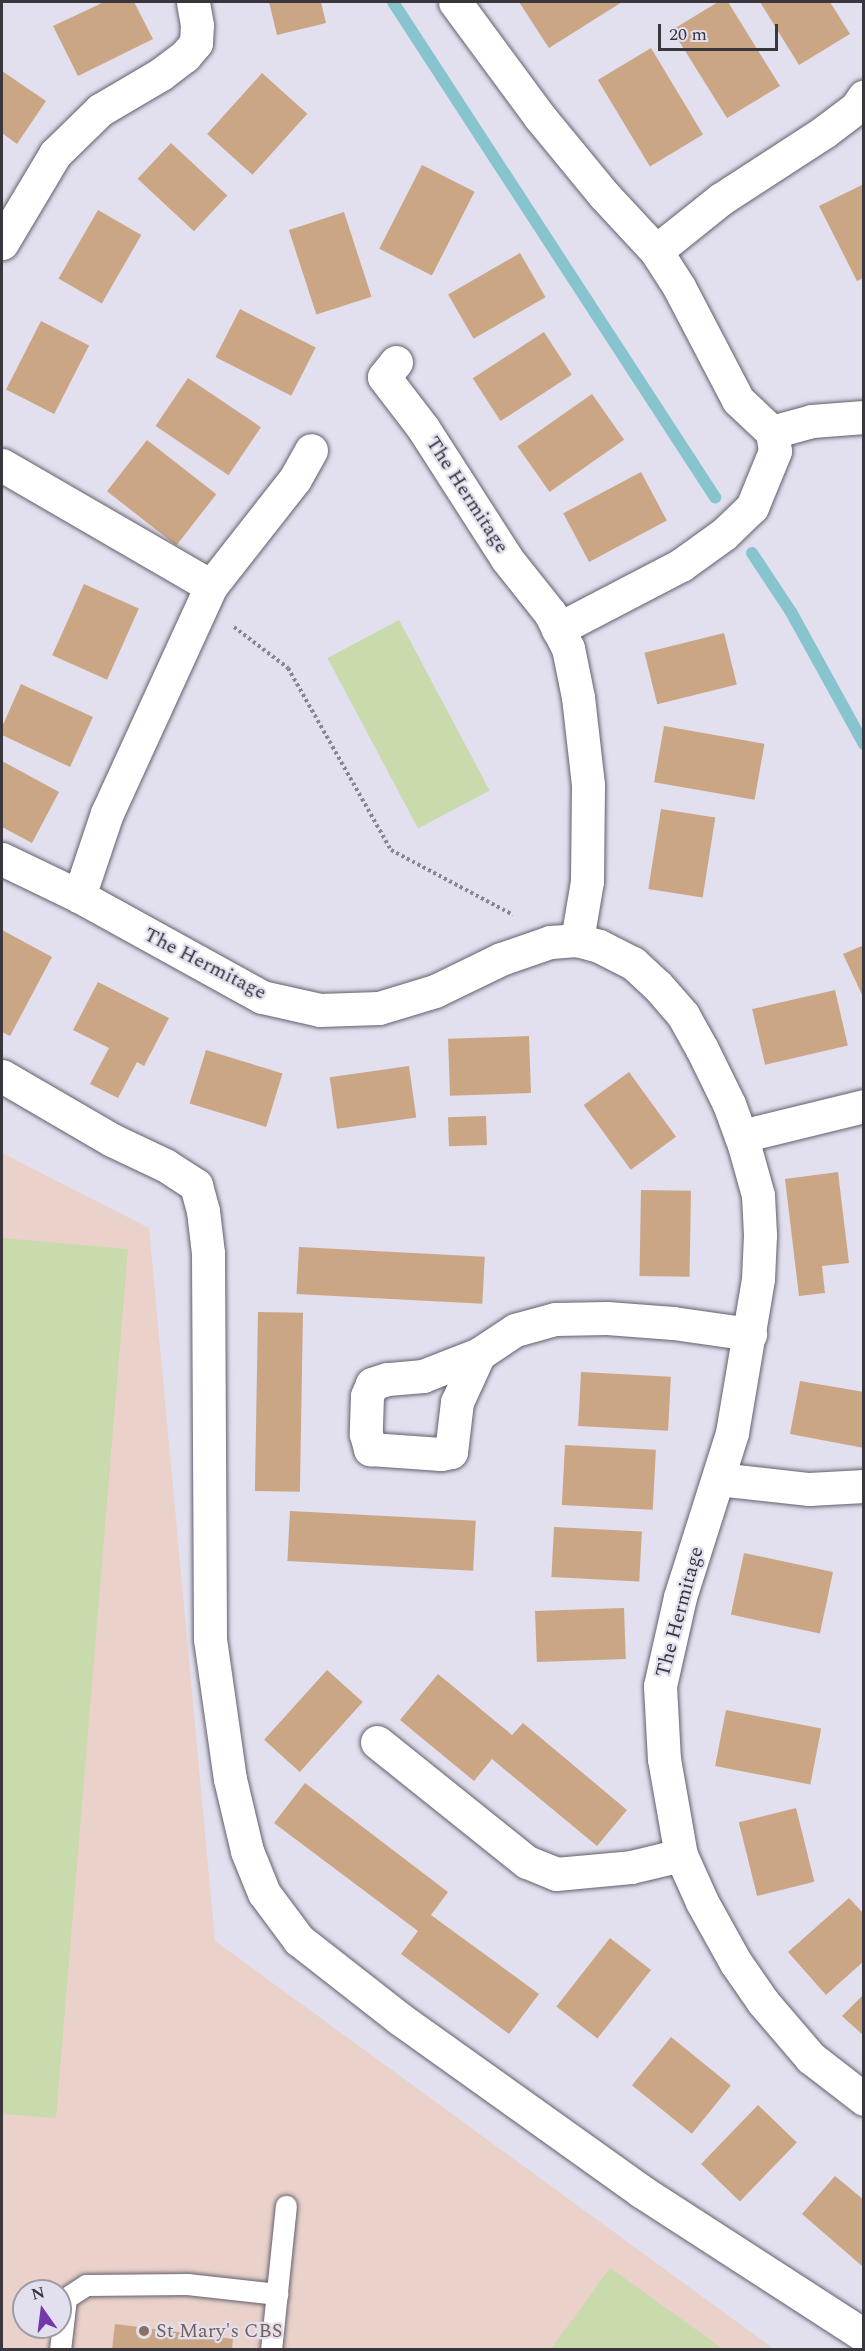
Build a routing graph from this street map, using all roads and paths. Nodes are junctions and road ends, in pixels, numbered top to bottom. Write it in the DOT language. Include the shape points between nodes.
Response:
graph roads {
  1 [pos="193,2"];
  2 [pos="455,2"];
  3 [pos="864,96"];
  4 [pos="2,243"];
  5 [pos="656,251"];
  6 [pos="396,362"];
  7 [pos="864,417"];
  8 [pos="772,432"];
  9 [pos="311,450"];
  10 [pos="2,465"];
  11 [pos="207,594"];
  12 [pos="558,629"];
  13 [pos="2,859"];
  14 [pos="79,896"];
  15 [pos="564,941"];
  16 [pos="2,1076"];
  17 [pos="864,1106"];
  18 [pos="741,1136"];
  19 [pos="750,1334"];
  20 [pos="479,1354"];
  21 [pos="718,1479"];
  22 [pos="864,1486"];
  23 [pos="377,1742"];
  24 [pos="681,1855"];
  25 [pos="864,2100"];
  26 [pos="286,2206"];
  27 [pos="277,2294"];
  28 [pos="864,2335"];
  29 [pos="60,2349"];
  30 [pos="271,2349"];
  1 -- 4 [label="street" via="196,43 160,74 100,110 55,154"];
  2 -- 5 [label="street" via="539,116"];
  3 -- 5 [label="street" via="856,108 824,132 721,199"];
  5 -- 8 [label="street" via="738,400"];
  6 -- 12 [label="street, The Hermitage" via="384,377 423,428 507,559"];
  7 -- 8 [label="street" via="812,421"];
  8 -- 12 [label="street" via="775,451 752,507 724,534 681,565"];
  9 -- 11 [label="street" via="295,479"];
  10 -- 11 [label="street"];
  11 -- 14 [label="street" via="107,813"];
  11 -- 15 [label="path" via="288,668 391,850"];
  12 -- 15 [label="street, The Hermitage" via="568,648 578,697 588,784 587,881"];
  13 -- 14 [label="street, The Hermitage"];
  14 -- 15 [label="street, The Hermitage" via="262,997 320,1010 379,1008 435,992 501,959"];
  15 -- 18 [label="street, The Hermitage" via="599,946 633,963 657,985 702,1049"];
  16 -- 28 [label="street" via="196,1185 208,1253 210,1639 230,1779 247,1851 264,1893 299,1940 400,2019 641,2191"];
  17 -- 18 [label="street"];
  18 -- 19 [label="street, The Hermitage" via="758,1194 760,1235"];
  19 -- 20 [label="street" via="673,1323 555,1319 515,1330"];
  19 -- 21 [label="street, The Hermitage" via="732,1433"];
  21 -- 22 [label="street" via="809,1489"];
  21 -- 24 [label="street, The Hermitage" via="680,1597 660,1686 664,1759"];
  23 -- 24 [label="street" via="527,1862 556,1874 631,1867"];
  24 -- 25 [label="street, The Hermitage" via="736,1963 763,2002 811,2058"];
  26 -- 27 [label="lane"];
  27 -- 29 [label="lane" via="187,2284 86,2285 66,2298"];
  27 -- 30 [label="lane"];
}
